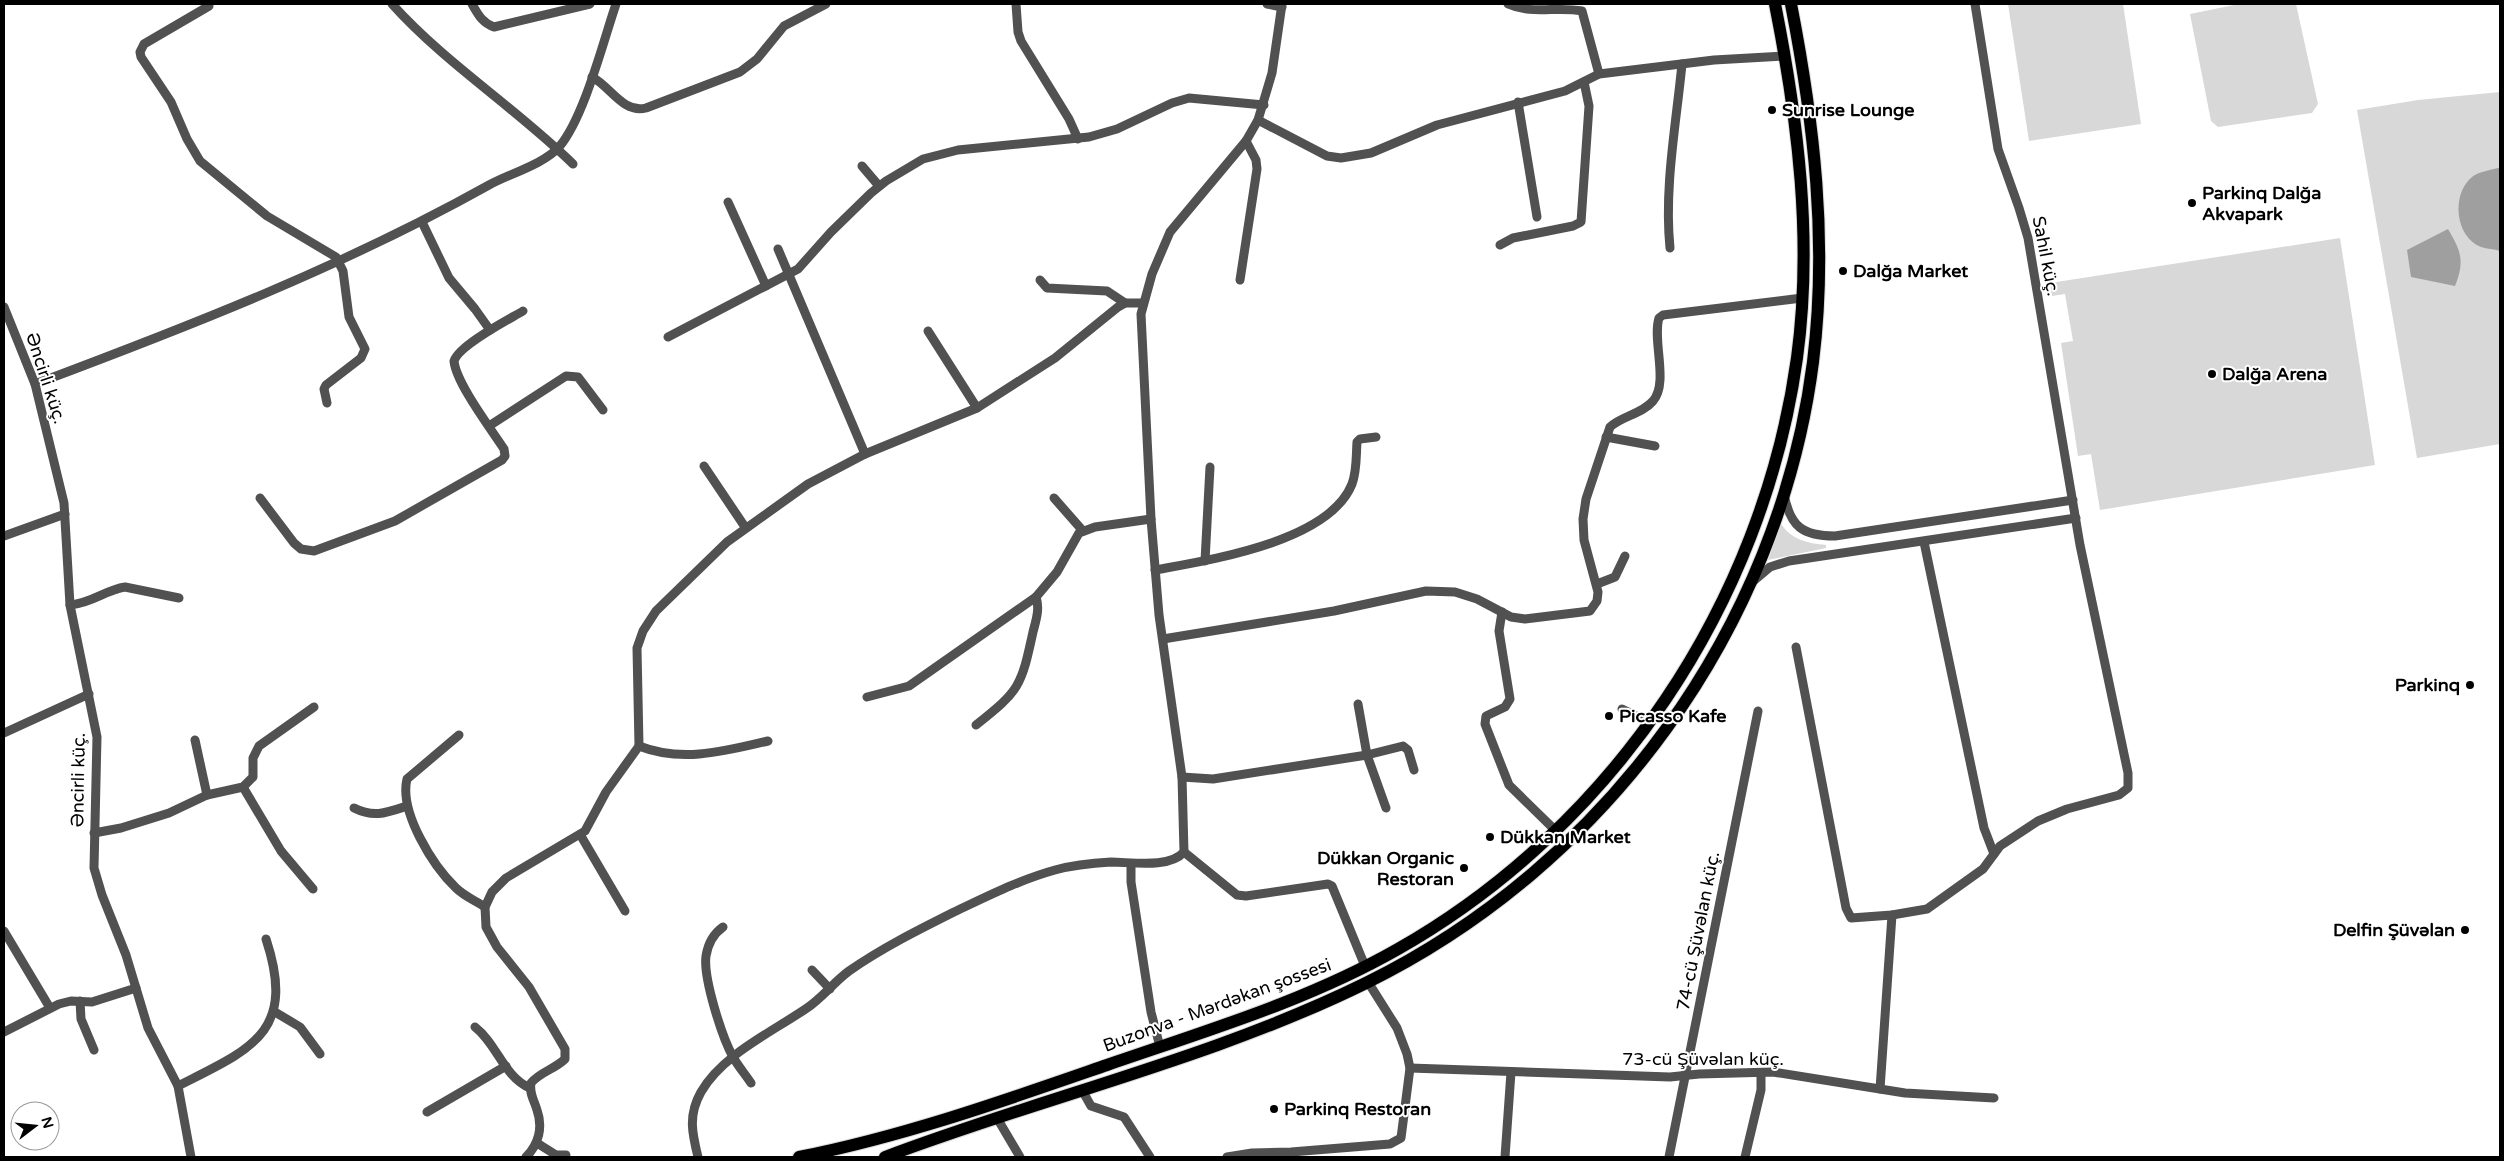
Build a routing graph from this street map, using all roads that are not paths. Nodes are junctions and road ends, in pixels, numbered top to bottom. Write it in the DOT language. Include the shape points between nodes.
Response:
graph roads {
  1 [pos="392,4"];
  2 [pos="472,4"];
  3 [pos="590,4"];
  4 [pos="616,4"];
  5 [pos="826,4"];
  6 [pos="1016,4"];
  7 [pos="1267,4"];
  8 [pos="1508,4"];
  9 [pos="1590,4"];
  10 [pos="1775,4"];
  11 [pos="1791,4"];
  12 [pos="1975,4"];
  13 [pos="1282,5"];
  14 [pos="209,6"];
  15 [pos="1582,11"];
  16 [pos="1785,56"];
  17 [pos="1682,64"];
  18 [pos="1599,74"];
  19 [pos="592,76"];
  20 [pos="1584,82"];
  21 [pos="1518,102"];
  22 [pos="1264,105"];
  23 [pos="1258,120"];
  24 [pos="1078,139"];
  25 [pos="1246,141"];
  26 [pos="557,149"];
  27 [pos="573,164"];
  28 [pos="862,166"];
  29 [pos="879,186"];
  30 [pos="728,202"];
  31 [pos="1538,217"];
  32 [pos="422,222"];
  33 [pos="1500,245"];
  34 [pos="1670,248"];
  35 [pos="778,249"];
  36 [pos="339,262"];
  37 [pos="789,275"];
  38 [pos="1040,280"];
  39 [pos="1240,280"];
  40 [pos="766,286"];
  41 [pos="1802,298"];
  42 [pos="1142,302"];
  43 [pos="1125,303"];
  44 [pos="4,308"];
  45 [pos="523,311"];
  46 [pos="490,330"];
  47 [pos="928,330"];
  48 [pos="668,337"];
  49 [pos="35,384"];
  50 [pos="327,403"];
  51 [pos="977,408"];
  52 [pos="603,410"];
  53 [pos="489,426"];
  54 [pos="1376,437"];
  55 [pos="1606,437"];
  56 [pos="1655,446"];
  57 [pos="865,454"];
  58 [pos="704,466"];
  59 [pos="1210,467"];
  60 [pos="1784,494"];
  61 [pos="260,498"];
  62 [pos="1054,498"];
  63 [pos="2073,500"];
  64 [pos="66,514"];
  65 [pos="2076,518"];
  66 [pos="1151,519"];
  67 [pos="745,527"];
  68 [pos="1082,531"];
  69 [pos="4,536"];
  70 [pos="1924,542"];
  71 [pos="1625,556"];
  72 [pos="1205,561"];
  73 [pos="1155,570"];
  74 [pos="1596,584"];
  75 [pos="1750,585"];
  76 [pos="1036,597"];
  77 [pos="179,598"];
  78 [pos="70,604"];
  79 [pos="1502,612"];
  80 [pos="1163,640"];
  81 [pos="1796,647"];
  82 [pos="88,694"];
  83 [pos="867,697"];
  84 [pos="1358,704"];
  85 [pos="314,707"];
  86 [pos="1622,709"];
  87 [pos="1758,711"];
  88 [pos="1650,723"];
  89 [pos="976,725"];
  90 [pos="4,733"];
  91 [pos="459,735"];
  92 [pos="195,740"];
  93 [pos="768,742"];
  94 [pos="639,746"];
  95 [pos="1366,755"];
  96 [pos="1414,770"];
  97 [pos="1182,777"];
  98 [pos="242,787"];
  99 [pos="207,795"];
  100 [pos="407,806"];
  101 [pos="354,808"];
  102 [pos="1386,808"];
  103 [pos="1556,832"];
  104 [pos="94,833"];
  105 [pos="581,836"];
  106 [pos="1184,852"];
  107 [pos="1994,854"];
  108 [pos="1131,864"];
  109 [pos="312,889"];
  110 [pos="485,907"];
  111 [pos="625,911"];
  112 [pos="1892,916"];
  113 [pos="723,927"];
  114 [pos="4,931"];
  115 [pos="266,939"];
  116 [pos="1365,966"];
  117 [pos="812,970"];
  118 [pos="1368,982"];
  119 [pos="136,988"];
  120 [pos="830,989"];
  121 [pos="80,1001"];
  122 [pos="50,1008"];
  123 [pos="275,1012"];
  124 [pos="475,1027"];
  125 [pos="4,1032"];
  126 [pos="1160,1047"];
  127 [pos="94,1050"];
  128 [pos="320,1054"];
  129 [pos="733,1056"];
  130 [pos="506,1066"];
  131 [pos="1410,1068"];
  132 [pos="1511,1072"];
  133 [pos="1761,1073"];
  134 [pos="1686,1075"];
  135 [pos="751,1083"];
  136 [pos="178,1086"];
  137 [pos="530,1088"];
  138 [pos="1880,1089"];
  139 [pos="1082,1090"];
  140 [pos="1994,1098"];
  141 [pos="427,1112"];
  142 [pos="997,1118"];
  143 [pos="537,1143"];
  144 [pos="566,1155"];
  145 [pos="191,1157"];
  146 [pos="526,1157"];
  147 [pos="698,1157"];
  148 [pos="799,1157"];
  149 [pos="886,1157"];
  150 [pos="1020,1157"];
  151 [pos="1150,1157"];
  152 [pos="1227,1157"];
  153 [pos="1505,1157"];
  154 [pos="1669,1157"];
  155 [pos="1745,1157"];
  1 -- 26 [label="street"];
  2 -- 3 [label="street" via="487,25 494,27"];
  4 -- 19 [label="street"];
  5 -- 19 [label="street" via="784,26 757,59 740,72 646,108 627,107"];
  6 -- 24 [label="street" via="1021,41 1069,118"];
  7 -- 13 [label="street"];
  8 -- 15 [label="street" via="1528,10 1568,8"];
  9 -- 15 [label="street"];
  10 -- 16 [label="main road, Buzonva - Mərdəkan şossesi"];
  11 -- 60 [label="main road" via="1816,171 1820,264 1808,399"];
  12 -- 63 [label="street, Sahil küç." via="1998,149 2028,238"];
  13 -- 22 [label="street"];
  14 -- 36 [label="street" via="144,44 141,57 171,102 186,139 200,161 268,216 325,248"];
  15 -- 18 [label="street"];
  16 -- 17 [label="street"];
  16 -- 41 [label="main road, Buzonva - Mərdəkan şossesi" via="1800,171 1804,255"];
  17 -- 18 [label="street"];
  17 -- 34 [label="street" via="1670,185"];
  18 -- 20 [label="street"];
  19 -- 26 [label="street" via="572,127"];
  20 -- 21 [label="street" via="1565,91"];
  20 -- 33 [label="street" via="1589,106 1581,222 1513,238"];
  21 -- 23 [label="street" via="1437,124 1364,155 1341,158 1327,156"];
  21 -- 31 [label="street"];
  22 -- 23 [label="street"];
  22 -- 24 [label="street" via="1189,98 1110,131"];
  23 -- 25 [label="street"];
  24 -- 29 [label="street" via="945,153 923,159"];
  25 -- 39 [label="street" via="1257,169"];
  25 -- 42 [label="street" via="1170,232"];
  26 -- 27 [label="street"];
  26 -- 32 [label="street"];
  28 -- 29 [label="street"];
  29 -- 37 [label="street" via="831,232 805,263"];
  30 -- 40 [label="street"];
  32 -- 36 [label="street"];
  32 -- 46 [label="street" via="448,278"];
  35 -- 37 [label="street"];
  36 -- 49 [label="street" via="173,332"];
  36 -- 50 [label="street" via="345,280 349,317 365,349 361,358 326,385"];
  37 -- 40 [label="street"];
  37 -- 57 [label="street"];
  38 -- 43 [label="street" via="1047,288 1107,291"];
  40 -- 48 [label="street"];
  41 -- 55 [label="street" via="1663,315 1658,323 1659,374 1654,400 1615,423"];
  41 -- 88 [label="main road, Buzonva - Mərdəkan şossesi" via="1791,396 1777,458 1751,535 1735,577 1695,653"];
  42 -- 43 [label="street"];
  42 -- 66 [label="street"];
  43 -- 51 [label="street" via="1055,358"];
  44 -- 49 [label="street, Əncirli küç."];
  45 -- 46 [label="street"];
  46 -- 53 [label="street" via="458,353 454,361"];
  47 -- 51 [label="street"];
  49 -- 64 [label="street, Əncirli küç."];
  51 -- 57 [label="street"];
  52 -- 53 [label="street" via="578,377 572,375"];
  53 -- 61 [label="street" via="504,449 502,460 396,521 314,551 301,549 294,543"];
  54 -- 72 [label="street" via="1360,438 1357,442 1352,484 1346,495 1323,517 1295,534"];
  55 -- 56 [label="street"];
  55 -- 74 [label="street" via="1586,499 1583,519 1584,540"];
  57 -- 67 [label="street" via="808,484"];
  58 -- 67 [label="street"];
  59 -- 72 [label="street"];
  60 -- 63 [label="street" via="1787,509 1795,523 1819,536"];
  60 -- 75 [label="main road"];
  62 -- 68 [label="street"];
  63 -- 65 [label="street, Sahil küç."];
  64 -- 69 [label="street"];
  64 -- 78 [label="street, Əncirli küç."];
  65 -- 70 [label="street"];
  65 -- 107 [label="street, Sahil küç." via="2128,773 2128,788 2119,795 2066,809 2038,821"];
  66 -- 68 [label="street"];
  66 -- 73 [label="street"];
  67 -- 94 [label="street" via="671,594 643,631 636,655"];
  68 -- 76 [label="street" via="1057,572"];
  70 -- 75 [label="street" via="1789,561 1770,567"];
  70 -- 107 [label="street" via="1984,828"];
  71 -- 74 [label="street" via="1615,577"];
  72 -- 73 [label="street"];
  73 -- 80 [label="street"];
  74 -- 79 [label="street" via="1598,592 1594,607 1581,614 1525,619"];
  75 -- 118 [label="main road" via="1706,672 1665,732 1630,777 1585,826 1539,869 1466,924"];
  76 -- 83 [label="street" via="909,686"];
  76 -- 89 [label="street" via="1038,610 1019,685"];
  77 -- 78 [label="street" via="125,587 89,602"];
  78 -- 82 [label="street, Əncirli küç."];
  79 -- 80 [label="street" via="1455,592 1426,592"];
  79 -- 103 [label="street" via="1499,631 1510,699 1505,708 1486,716 1485,724 1509,785"];
  80 -- 97 [label="street"];
  81 -- 112 [label="street" via="1848,914 1856,919"];
  82 -- 90 [label="street"];
  82 -- 104 [label="street, Əncirli küç." via="97,736"];
  84 -- 95 [label="street"];
  85 -- 98 [label="street" via="259,746 253,758 253,776"];
  86 -- 88 [label="street"];
  87 -- 134 [label="street, 74-cü Şüvəlan küç."];
  88 -- 103 [label="main road, Buzonva - Mərdəkan şossesi" via="1615,768"];
  91 -- 100 [label="street" via="407,779"];
  92 -- 99 [label="street"];
  93 -- 94 [label="street" via="709,754 664,754"];
  94 -- 105 [label="street" via="614,779"];
  95 -- 96 [label="street" via="1406,747"];
  95 -- 97 [label="street" via="1213,779"];
  95 -- 102 [label="street"];
  97 -- 106 [label="street"];
  98 -- 99 [label="street"];
  98 -- 109 [label="street" via="281,851"];
  99 -- 104 [label="street" via="169,814"];
  100 -- 101 [label="street" via="374,815"];
  100 -- 110 [label="street" via="414,825 441,871 459,890"];
  103 -- 116 [label="main road, Buzonva - Mərdəkan şossesi" via="1530,857 1458,912"];
  104 -- 119 [label="street, Əncirli küç." via="96,877"];
  105 -- 110 [label="street" via="506,878 492,892"];
  105 -- 111 [label="street"];
  106 -- 108 [label="street" via="1169,860"];
  106 -- 116 [label="street" via="1237,895 1332,886"];
  107 -- 112 [label="street" via="1983,869 1934,905"];
  108 -- 120 [label="street" via="1111,862 1074,866 1012,884 883,950 846,973"];
  108 -- 126 [label="street" via="1151,1012"];
  110 -- 137 [label="street" via="486,927 497,947 529,987 565,1049 565,1059 534,1079"];
  112 -- 138 [label="street"];
  113 -- 129 [label="street" via="709,943 706,972"];
  114 -- 122 [label="street"];
  115 -- 123 [label="street" via="274,971"];
  116 -- 126 [label="main road, Buzonva - Mərdəkan şossesi" via="1261,1011"];
  117 -- 120 [label="street"];
  118 -- 131 [label="street" via="1397,1028"];
  118 -- 139 [label="main road" via="1267,1026"];
  119 -- 121 [label="street" via="92,1002"];
  119 -- 136 [label="street, Əncirli küç." via="148,1028"];
  120 -- 129 [label="street" via="818,1001"];
  121 -- 122 [label="street"];
  121 -- 127 [label="street" via="81,1019"];
  122 -- 125 [label="street"];
  123 -- 128 [label="street" via="300,1027"];
  123 -- 136 [label="street" via="263,1032 242,1053"];
  124 -- 130 [label="street" via="487,1038"];
  126 -- 148 [label="main road, Buzonva - Mərdəkan şossesi" via="897,1135"];
  129 -- 135 [label="street"];
  129 -- 147 [label="street" via="702,1090 693,1110 692,1130"];
  130 -- 137 [label="street" via="515,1079"];
  130 -- 141 [label="street"];
  131 -- 132 [label="street, 73-cü Şüvəlan küç."];
  131 -- 152 [label="street" via="1403,1132 1396,1142"];
  132 -- 134 [label="street, 73-cü Şüvəlan küç."];
  132 -- 153 [label="street"];
  133 -- 134 [label="street, 73-cü Şüvəlan küç."];
  133 -- 138 [label="street, 73-cü Şüvəlan küç."];
  133 -- 155 [label="street"];
  134 -- 154 [label="street, 74-cü Şüvəlan küç."];
  136 -- 145 [label="street, Əncirli küç."];
  137 -- 143 [label="street" via="540,1121"];
  138 -- 140 [label="street, 73-cü Şüvəlan küç."];
  139 -- 142 [label="main road"];
  139 -- 151 [label="street" via="1091,1106 1124,1117"];
  142 -- 149 [label="main road"];
  142 -- 150 [label="street"];
  143 -- 144 [label="street" via="556,1155"];
  143 -- 146 [label="street"];
}
